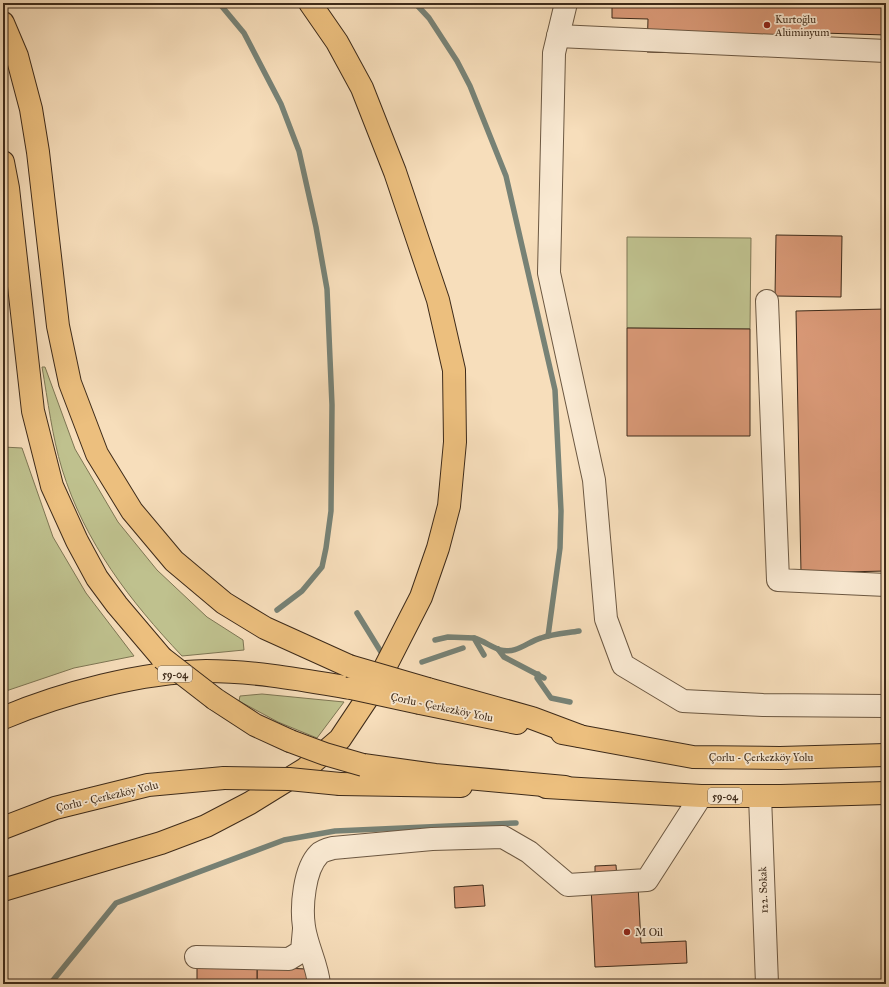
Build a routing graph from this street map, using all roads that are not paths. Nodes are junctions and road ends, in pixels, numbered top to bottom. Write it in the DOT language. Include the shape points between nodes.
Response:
graph roads {
  1 [pos="310,3"];
  2 [pos="566,3"];
  3 [pos="3,23"];
  4 [pos="558,36"];
  5 [pos="886,51"];
  6 [pos="3,162"];
  7 [pos="767,301"];
  8 [pos="886,585"];
  9 [pos="424,696"];
  10 [pos="886,706"];
  11 [pos="3,718"];
  12 [pos="886,755"];
  13 [pos="565,787"];
  14 [pos="886,793"];
  15 [pos="701,796"];
  16 [pos="760,796"];
  17 [pos="3,828"];
  18 [pos="3,890"];
  19 [pos="304,927"];
  20 [pos="196,957"];
  21 [pos="319,984"];
  22 [pos="767,984"];
  1 -- 18 [label="main road" via="337,42 362,88 395,172 438,300 454,370 455,442 449,506 438,548 421,597 376,685 340,739 305,769 250,803 206,826 161,843"];
  2 -- 4 [label="street"];
  3 -- 9 [label="main road, bridge" via="17,56 31,109 58,326 70,383 97,454 132,511 174,561 224,603 265,628"];
  4 -- 5 [label="street"];
  4 -- 10 [label="street" via="554,53 549,273 594,480 606,619 623,665 683,701 763,706"];
  6 -- 13 [label="main road, bridge" via="33,411 52,486 77,541 98,578 121,611 162,658 215,699 255,725 325,754 363,765 435,775"];
  7 -- 8 [label="street" via="778,580"];
  9 -- 11 [label="main road, Çorlu - Çerkezköy Yolu / 59-04, bridge" via="264,675 206,671 150,676 87,690"];
  9 -- 12 [label="main road, Çorlu - Çerkezköy Yolu" via="532,718 580,736 692,757"];
  13 -- 15 [label="main road, Çorlu - Çerkezköy Yolu / 59-04"];
  13 -- 17 [label="main road, Çorlu - Çerkezköy Yolu / 59-04, bridge" via="485,788 224,778 148,785 55,808"];
  14 -- 16 [label="main road, Çorlu - Çerkezköy Yolu / 59-04"];
  15 -- 16 [label="main road, Çorlu - Çerkezköy Yolu / 59-04"];
  15 -- 19 [label="street" via="647,880 568,885 529,852 503,837 432,839 333,848 320,853 306,878"];
  16 -- 22 [label="street, 122. Sokak"];
  19 -- 20 [label="street" via="302,952 289,959"];
  19 -- 21 [label="street" via="318,971"];
}
